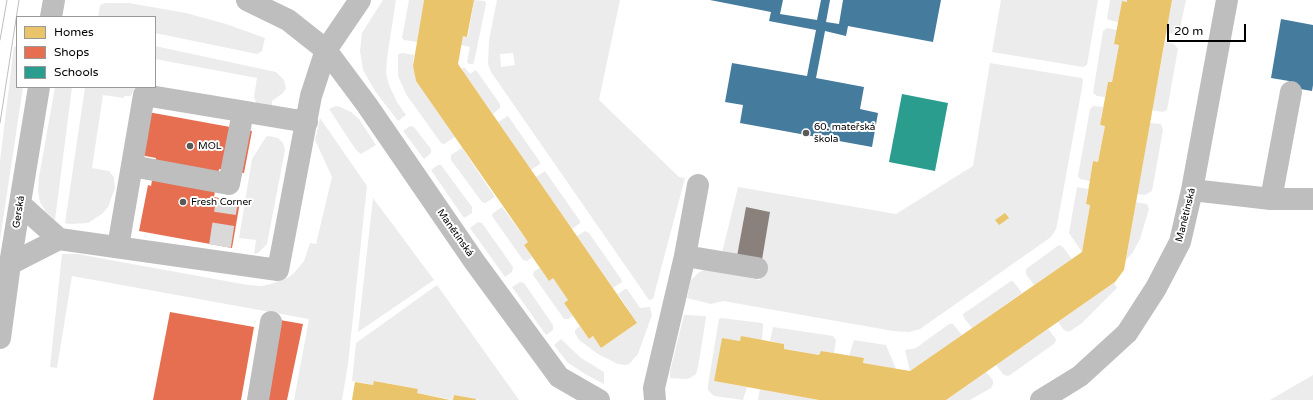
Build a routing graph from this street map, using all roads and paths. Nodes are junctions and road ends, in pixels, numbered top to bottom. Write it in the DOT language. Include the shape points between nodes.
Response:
graph roads {
  1 [pos="54,0"];
  2 [pos="247,0"];
  3 [pos="360,0"];
  4 [pos="1227,0"];
  5 [pos="51,16"];
  6 [pos="326,50"];
  7 [pos="39,88"];
  8 [pos="1291,92"];
  9 [pos="243,112"];
  10 [pos="307,122"];
  11 [pos="132,166"];
  12 [pos="698,185"];
  13 [pos="1192,190"];
  14 [pos="1271,199"];
  15 [pos="1313,199"];
  16 [pos="20,204"];
  17 [pos="59,239"];
  18 [pos="118,247"];
  19 [pos="685,256"];
  20 [pos="10,264"];
  21 [pos="757,268"];
  22 [pos="271,322"];
  23 [pos="0,338"];
  24 [pos="258,400"];
  25 [pos="599,400"];
  26 [pos="655,400"];
  27 [pos="1041,400"];
  1 -- 5 [label="street"];
  2 -- 6 [label="street, Manětínská" via="288,20"];
  3 -- 6 [label="street"];
  4 -- 13 [label="street, Manětínská"];
  6 -- 10 [label="street" via="311,96"];
  6 -- 25 [label="street, Manětínská" via="367,104 474,261 559,377"];
  7 -- 16 [label="street, Gerská"];
  8 -- 14 [label="street"];
  9 -- 10 [label="street"];
  9 -- 11 [label="street" via="144,95"];
  9 -- 11 [label="street" via="228,192"];
  10 -- 18 [label="street" via="278,270 219,254"];
  11 -- 18 [label="street"];
  12 -- 19 [label="street"];
  13 -- 14 [label="street"];
  13 -- 27 [label="street, Manětínská" via="1180,242 1156,288 1127,333 1080,376"];
  14 -- 15 [label="street"];
  16 -- 17 [label="street"];
  16 -- 20 [label="street, Gerská"];
  17 -- 18 [label="street"];
  17 -- 20 [label="street"];
  19 -- 21 [label="street"];
  19 -- 26 [label="street" via="654,388"];
  20 -- 23 [label="street, Gerská"];
  22 -- 24 [label="street"];
}
